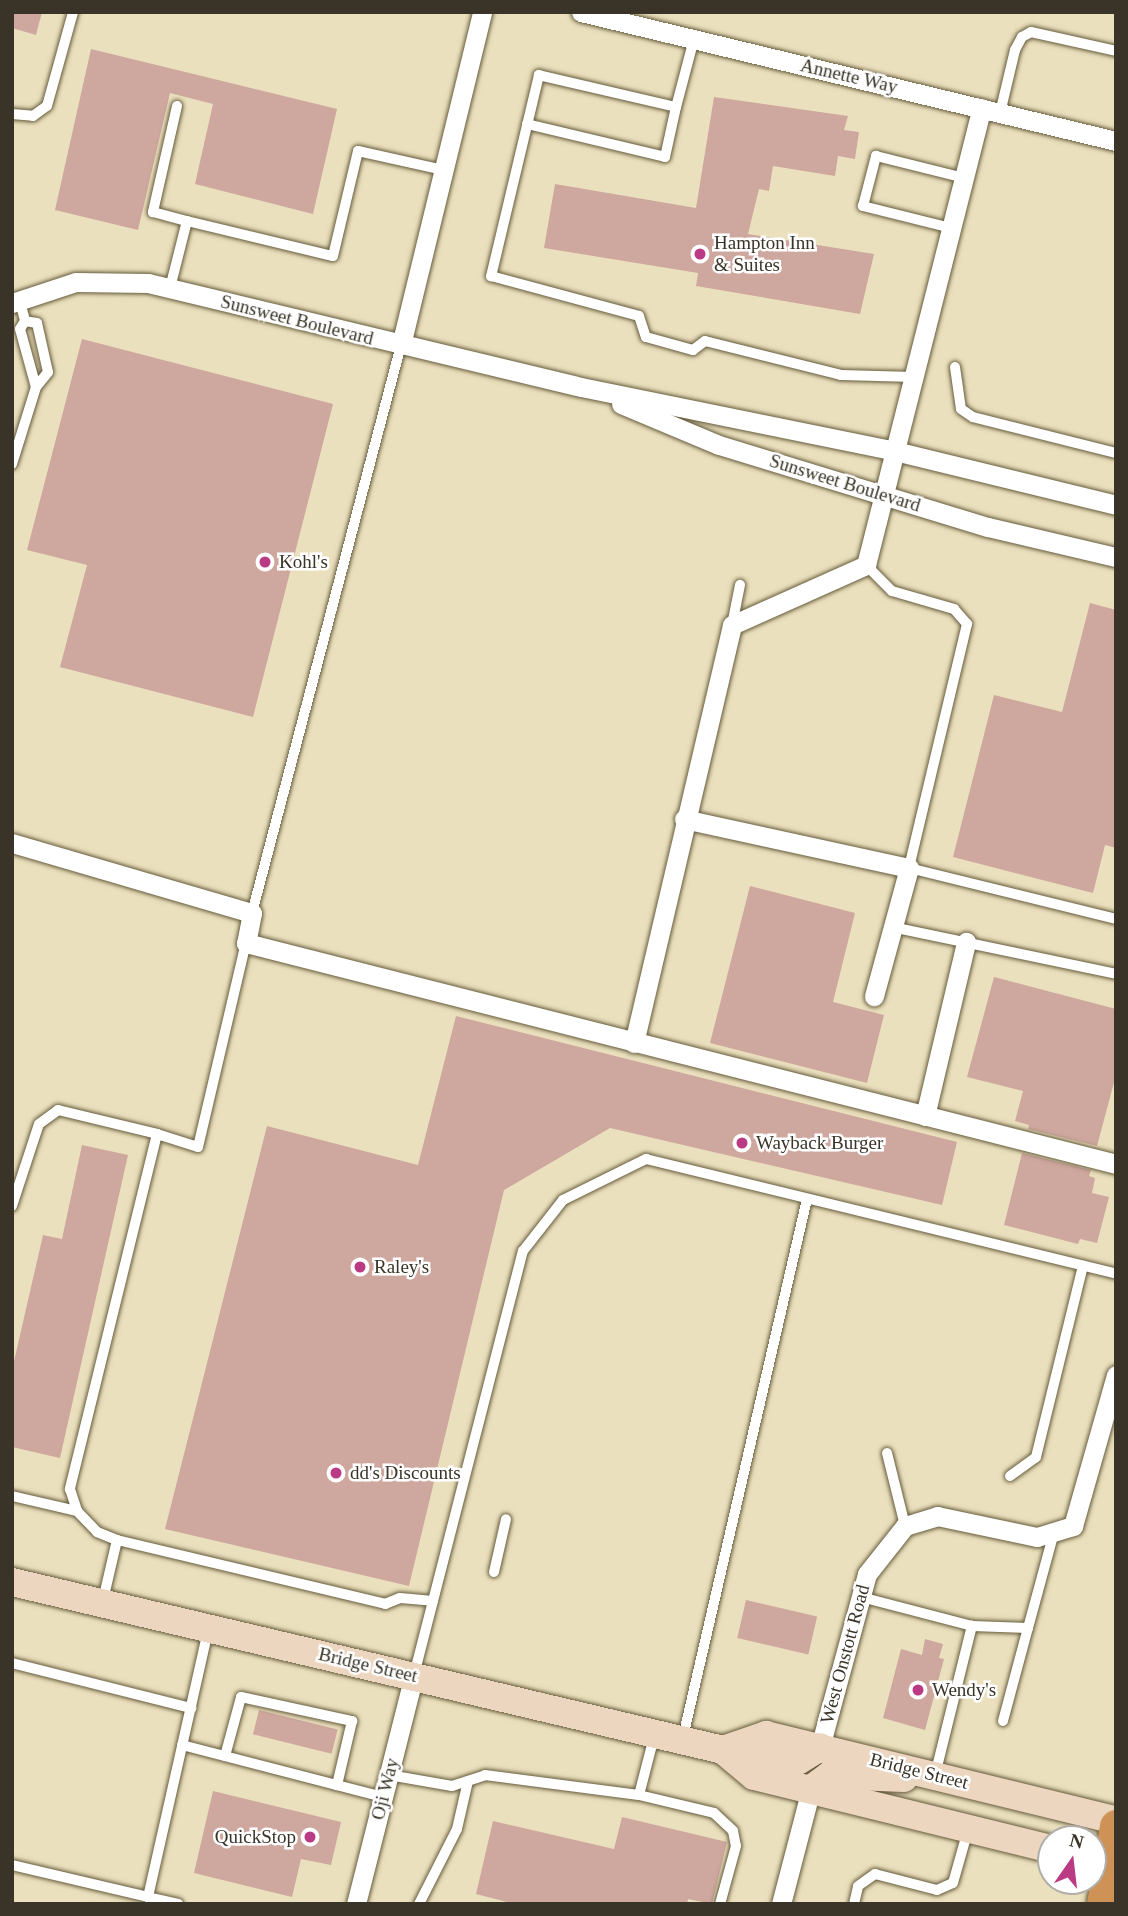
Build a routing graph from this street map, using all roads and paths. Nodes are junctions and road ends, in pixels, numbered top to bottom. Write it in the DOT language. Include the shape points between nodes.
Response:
graph roads {
  1 [pos="73,12"];
  2 [pos="482,12"];
  3 [pos="581,12"];
  4 [pos="694,39"];
  5 [pos="1116,51"];
  6 [pos="177,106"];
  7 [pos="676,107"];
  8 [pos="991,110"];
  9 [pos="12,114"];
  10 [pos="527,124"];
  11 [pos="1116,141"];
  12 [pos="444,170"];
  13 [pos="964,178"];
  14 [pos="187,221"];
  15 [pos="951,228"];
  16 [pos="170,288"];
  17 [pos="16,300"];
  18 [pos="25,321"];
  19 [pos="401,345"];
  20 [pos="955,367"];
  21 [pos="914,377"];
  22 [pos="36,387"];
  23 [pos="581,387"];
  24 [pos="895,452"];
  25 [pos="1116,453"];
  26 [pos="12,464"];
  27 [pos="884,495"];
  28 [pos="1116,505"];
  29 [pos="1116,557"];
  30 [pos="866,565"];
  31 [pos="740,586"];
  32 [pos="732,625"];
  33 [pos="684,819"];
  34 [pos="12,843"];
  35 [pos="909,867"];
  36 [pos="252,913"];
  37 [pos="1116,919"];
  38 [pos="892,927"];
  39 [pos="966,942"];
  40 [pos="246,943"];
  41 [pos="1116,974"];
  42 [pos="874,996"];
  43 [pos="634,1042"];
  44 [pos="925,1116"];
  45 [pos="157,1134"];
  46 [pos="1116,1164"];
  47 [pos="807,1199"];
  48 [pos="12,1206"];
  49 [pos="1083,1266"];
  50 [pos="1116,1275"];
  51 [pos="1116,1376"];
  52 [pos="887,1453"];
  53 [pos="1010,1476"];
  54 [pos="12,1496"];
  55 [pos="77,1511"];
  56 [pos="506,1519"];
  57 [pos="905,1526"];
  58 [pos="1054,1532"];
  59 [pos="117,1540"];
  60 [pos="494,1572"];
  61 [pos="12,1582"];
  62 [pos="861,1597"];
  63 [pos="433,1601"];
  64 [pos="103,1603"];
  65 [pos="972,1626"];
  66 [pos="209,1627"];
  67 [pos="1028,1628"];
  68 [pos="12,1663"];
  69 [pos="414,1675"];
  70 [pos="191,1707"];
  71 [pos="1003,1721"];
  72 [pos="655,1734"];
  73 [pos="682,1741"];
  74 [pos="182,1745"];
  75 [pos="820,1747"];
  76 [pos="729,1755"];
  77 [pos="225,1756"];
  78 [pos="389,1775"];
  79 [pos="934,1775"];
  80 [pos="468,1781"];
  81 [pos="337,1785"];
  82 [pos="811,1789"];
  83 [pos="639,1794"];
  84 [pos="383,1797"];
  85 [pos="1116,1823"];
  86 [pos="969,1828"];
  87 [pos="1037,1845"];
  88 [pos="1107,1858"];
  89 [pos="12,1865"];
  90 [pos="148,1897"];
  91 [pos="178,1904"];
  92 [pos="356,1904"];
  93 [pos="419,1904"];
  94 [pos="719,1904"];
  95 [pos="781,1904"];
  96 [pos="854,1904"];
  1 -- 9 [label="lane" via="47,106 33,116"];
  2 -- 12 [label="street"];
  3 -- 4 [label="street, Annette Way"];
  4 -- 7 [label="lane"];
  4 -- 8 [label="street, Annette Way"];
  5 -- 8 [label="lane" via="1031,32 1015,50"];
  6 -- 14 [label="lane" via="153,212"];
  7 -- 10 [label="lane" via="539,75"];
  7 -- 10 [label="lane" via="665,157"];
  8 -- 11 [label="street, Annette Way"];
  8 -- 13 [label="street"];
  10 -- 21 [label="lane" via="491,276 639,316 646,337 693,350 705,341 841,375"];
  12 -- 14 [label="lane" via="358,151 333,256"];
  12 -- 19 [label="street"];
  13 -- 15 [label="street"];
  13 -- 15 [label="lane" via="876,156 863,206"];
  14 -- 16 [label="lane"];
  15 -- 21 [label="street"];
  16 -- 17 [label="street, Sunsweet Boulevard" via="148,283 76,282"];
  16 -- 19 [label="street, Sunsweet Boulevard"];
  17 -- 18 [label="lane"];
  18 -- 22 [label="lane" via="20,329"];
  18 -- 22 [label="lane" via="37,323 48,372"];
  19 -- 23 [label="street, Sunsweet Boulevard"];
  19 -- 36 [label="lane"];
  20 -- 25 [label="lane" via="961,409 973,417"];
  21 -- 24 [label="street"];
  22 -- 26 [label="lane"];
  23 -- 24 [label="street, Sunsweet Boulevard"];
  23 -- 27 [label="street, Sunsweet Boulevard" via="719,445"];
  24 -- 27 [label="street"];
  24 -- 28 [label="street, Sunsweet Boulevard"];
  27 -- 29 [label="street, Sunsweet Boulevard" via="988,527"];
  27 -- 30 [label="street"];
  30 -- 32 [label="street"];
  30 -- 35 [label="lane" via="892,592 954,609 967,624"];
  31 -- 32 [label="lane"];
  32 -- 33 [label="street"];
  33 -- 35 [label="street"];
  33 -- 43 [label="street"];
  34 -- 36 [label="street"];
  35 -- 37 [label="lane"];
  35 -- 38 [label="street"];
  36 -- 40 [label="street"];
  38 -- 39 [label="lane"];
  38 -- 42 [label="street"];
  39 -- 41 [label="lane"];
  39 -- 44 [label="street"];
  40 -- 43 [label="street"];
  40 -- 45 [label="lane" via="198,1147"];
  43 -- 44 [label="street"];
  44 -- 46 [label="street"];
  45 -- 48 [label="lane" via="58,1110 39,1124"];
  45 -- 55 [label="lane" via="70,1489"];
  47 -- 49 [label="lane"];
  47 -- 63 [label="lane" via="646,1159 563,1200 523,1251"];
  47 -- 73 [label="lane"];
  49 -- 50 [label="lane"];
  49 -- 53 [label="lane" via="1037,1457"];
  51 -- 58 [label="street" via="1073,1526"];
  52 -- 57 [label="lane"];
  54 -- 55 [label="lane"];
  55 -- 59 [label="lane" via="97,1532"];
  56 -- 60 [label="lane"];
  57 -- 58 [label="street" via="937,1516 1037,1537"];
  57 -- 62 [label="street, West Onstott Road" via="867,1574"];
  58 -- 67 [label="lane"];
  59 -- 63 [label="lane" via="385,1604 400,1598"];
  59 -- 64 [label="lane"];
  61 -- 64 [label="main road, Bridge Street"];
  62 -- 65 [label="lane"];
  62 -- 75 [label="street, West Onstott Road"];
  63 -- 69 [label="lane"];
  64 -- 66 [label="main road, Bridge Street"];
  65 -- 67 [label="lane"];
  65 -- 79 [label="lane"];
  66 -- 69 [label="main road, Bridge Street"];
  66 -- 70 [label="lane"];
  67 -- 71 [label="lane"];
  68 -- 70 [label="lane"];
  69 -- 72 [label="main road, Bridge Street"];
  69 -- 78 [label="street, Oji Way"];
  70 -- 74 [label="lane"];
  72 -- 73 [label="main road, Bridge Street"];
  72 -- 83 [label="lane"];
  73 -- 76 [label="main road, Bridge Street"];
  74 -- 77 [label="lane"];
  74 -- 90 [label="lane"];
  75 -- 76 [label="main road, Bridge Street" via="766,1735"];
  75 -- 79 [label="main road, Bridge Street"];
  76 -- 82 [label="main road, Bridge Street" via="754,1776"];
  77 -- 81 [label="lane"];
  77 -- 81 [label="lane" via="241,1697 352,1721"];
  78 -- 80 [label="lane" via="452,1786"];
  78 -- 84 [label="street, Oji Way"];
  79 -- 82 [label="main road" via="880,1779 830,1775"];
  79 -- 85 [label="main road, Bridge Street"];
  80 -- 83 [label="lane" via="485,1775"];
  80 -- 93 [label="lane" via="457,1829"];
  81 -- 84 [label="lane"];
  82 -- 86 [label="main road, Bridge Street"];
  82 -- 95 [label="street"];
  83 -- 94 [label="lane" via="714,1813 733,1831 736,1846"];
  84 -- 92 [label="street, Oji Way"];
  85 -- 88 [label="highway"];
  86 -- 87 [label="main road, Bridge Street"];
  86 -- 96 [label="lane" via="953,1883 937,1890 875,1874 858,1886"];
  89 -- 90 [label="lane"];
  90 -- 91 [label="lane"];
}
